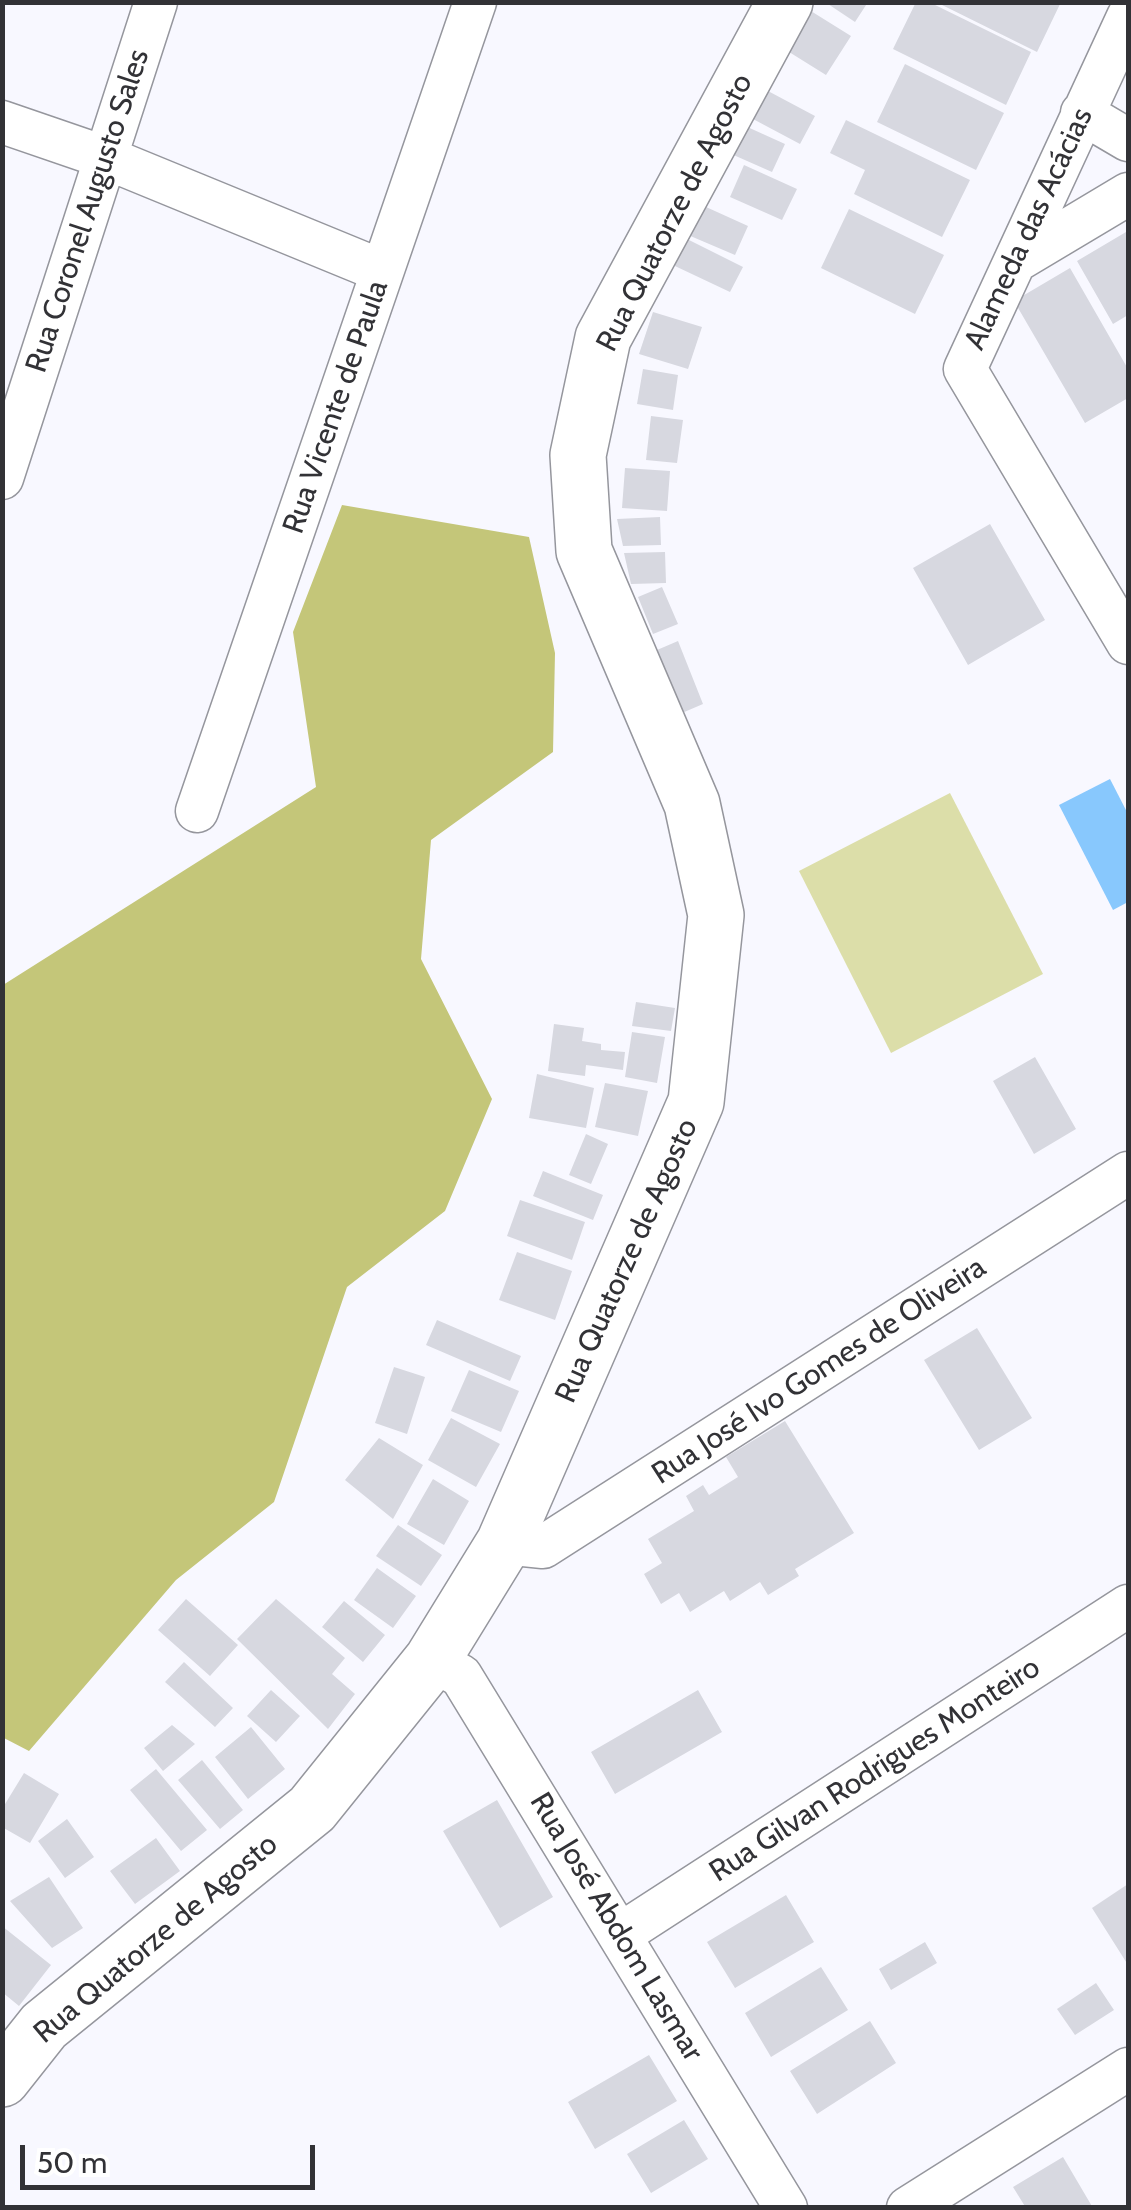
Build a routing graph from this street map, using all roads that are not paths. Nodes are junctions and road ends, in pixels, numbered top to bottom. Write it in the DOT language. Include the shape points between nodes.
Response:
graph roads {
  1 [pos="156,2"];
  2 [pos="475,2"];
  3 [pos="785,2"];
  4 [pos="1128,17"];
  5 [pos="1082,114"];
  6 [pos="2,122"];
  7 [pos="1128,140"];
  8 [pos="104,157"];
  9 [pos="1128,194"];
  10 [pos="1016,261"];
  11 [pos="382,271"];
  12 [pos="2,478"];
  13 [pos="1128,643"];
  14 [pos="197,812"];
  15 [pos="1128,1173"];
  16 [pos="504,1543"];
  17 [pos="1128,1606"];
  18 [pos="432,1660"];
  19 [pos="621,1934"];
  20 [pos="1128,2069"];
  21 [pos="2,2078"];
  22 [pos="786,2208"];
  23 [pos="908,2208"];
  1 -- 8 [label="street, Rua Coronel Augusto Sales"];
  2 -- 11 [label="street, Rua Vicente de Paula"];
  3 -- 16 [label="street, Rua Quatorze de Agosto" via="603,338 578,455 584,552 692,804 716,915 696,1102"];
  4 -- 5 [label="street, Alameda das Acácias"];
  5 -- 7 [label="street"];
  5 -- 10 [label="street, Alameda das Acácias"];
  6 -- 8 [label="street"];
  8 -- 11 [label="street"];
  8 -- 12 [label="street, Rua Coronel Augusto Sales"];
  9 -- 10 [label="street"];
  10 -- 13 [label="street, Alameda das Acácias" via="964,370"];
  11 -- 14 [label="street, Rua Vicente de Paula"];
  15 -- 16 [label="street, Rua José Ivo Gomes de Oliveira" via="543,1547"];
  16 -- 18 [label="street, Rua Quatorze de Agosto"];
  17 -- 19 [label="street, Rua Gilvan Rodrigues Monteiro"];
  18 -- 19 [label="street, Rua José Abdom Lasmar" via="462,1676"];
  18 -- 21 [label="street, Rua Quatorze de Agosto" via="312,1808 44,2026"];
  19 -- 22 [label="street, Rua José Abdom Lasmar"];
  20 -- 23 [label="street"];
}
